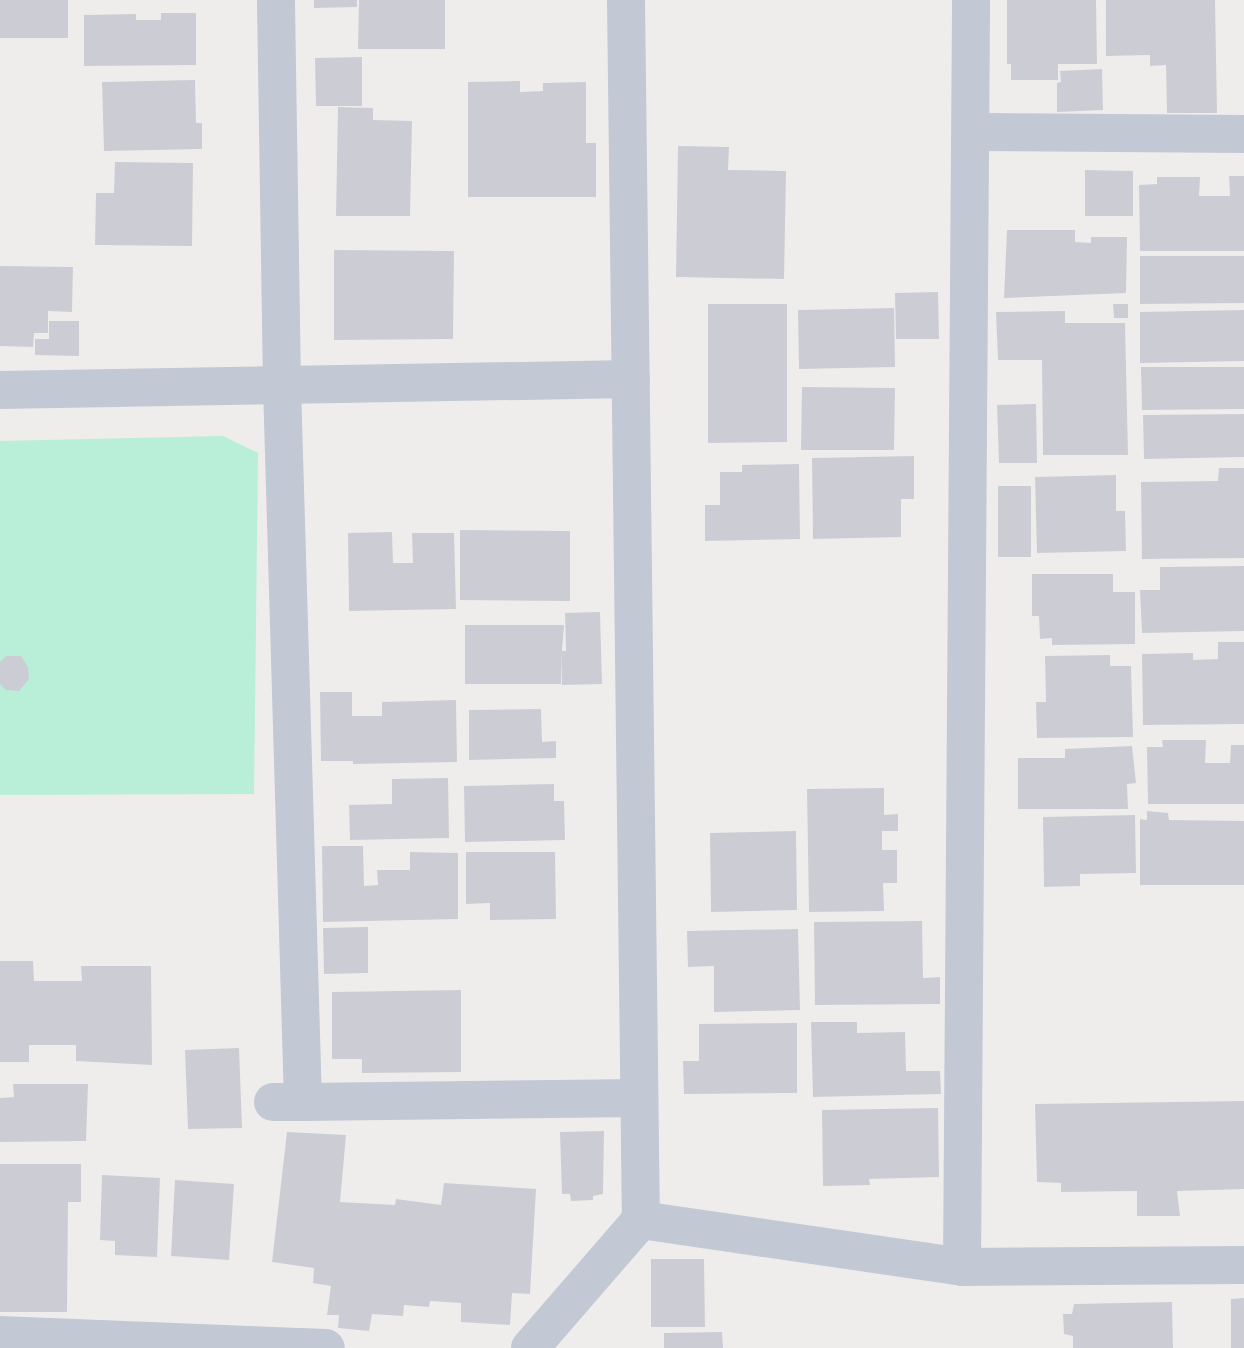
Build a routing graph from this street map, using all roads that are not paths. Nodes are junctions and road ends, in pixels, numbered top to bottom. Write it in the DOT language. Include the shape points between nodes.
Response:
graph roads {
  1 [pos="276,0"];
  2 [pos="626,0"];
  3 [pos="971,0"];
  4 [pos="972,132"];
  5 [pos="1244,134"];
  6 [pos="631,379"];
  7 [pos="282,385"];
  8 [pos="0,390"];
  9 [pos="639,1098"];
  10 [pos="640,1220"];
  11 [pos="1244,1265"];
  12 [pos="962,1267"];
  13 [pos="0,1335"];
  14 [pos="240,1346"];
  15 [pos="326,1348"];
  16 [pos="530,1348"];
  1 -- 7 [label="street"];
  2 -- 6 [label="street"];
  3 -- 4 [label="street"];
  4 -- 5 [label="street"];
  4 -- 12 [label="street"];
  6 -- 7 [label="street"];
  6 -- 9 [label="street"];
  7 -- 8 [label="street"];
  7 -- 9 [label="street" via="288,1102"];
  9 -- 10 [label="street"];
  10 -- 12 [label="street"];
  10 -- 16 [label="street"];
  11 -- 12 [label="street"];
  13 -- 14 [label="street"];
  14 -- 15 [label="street"];
}
